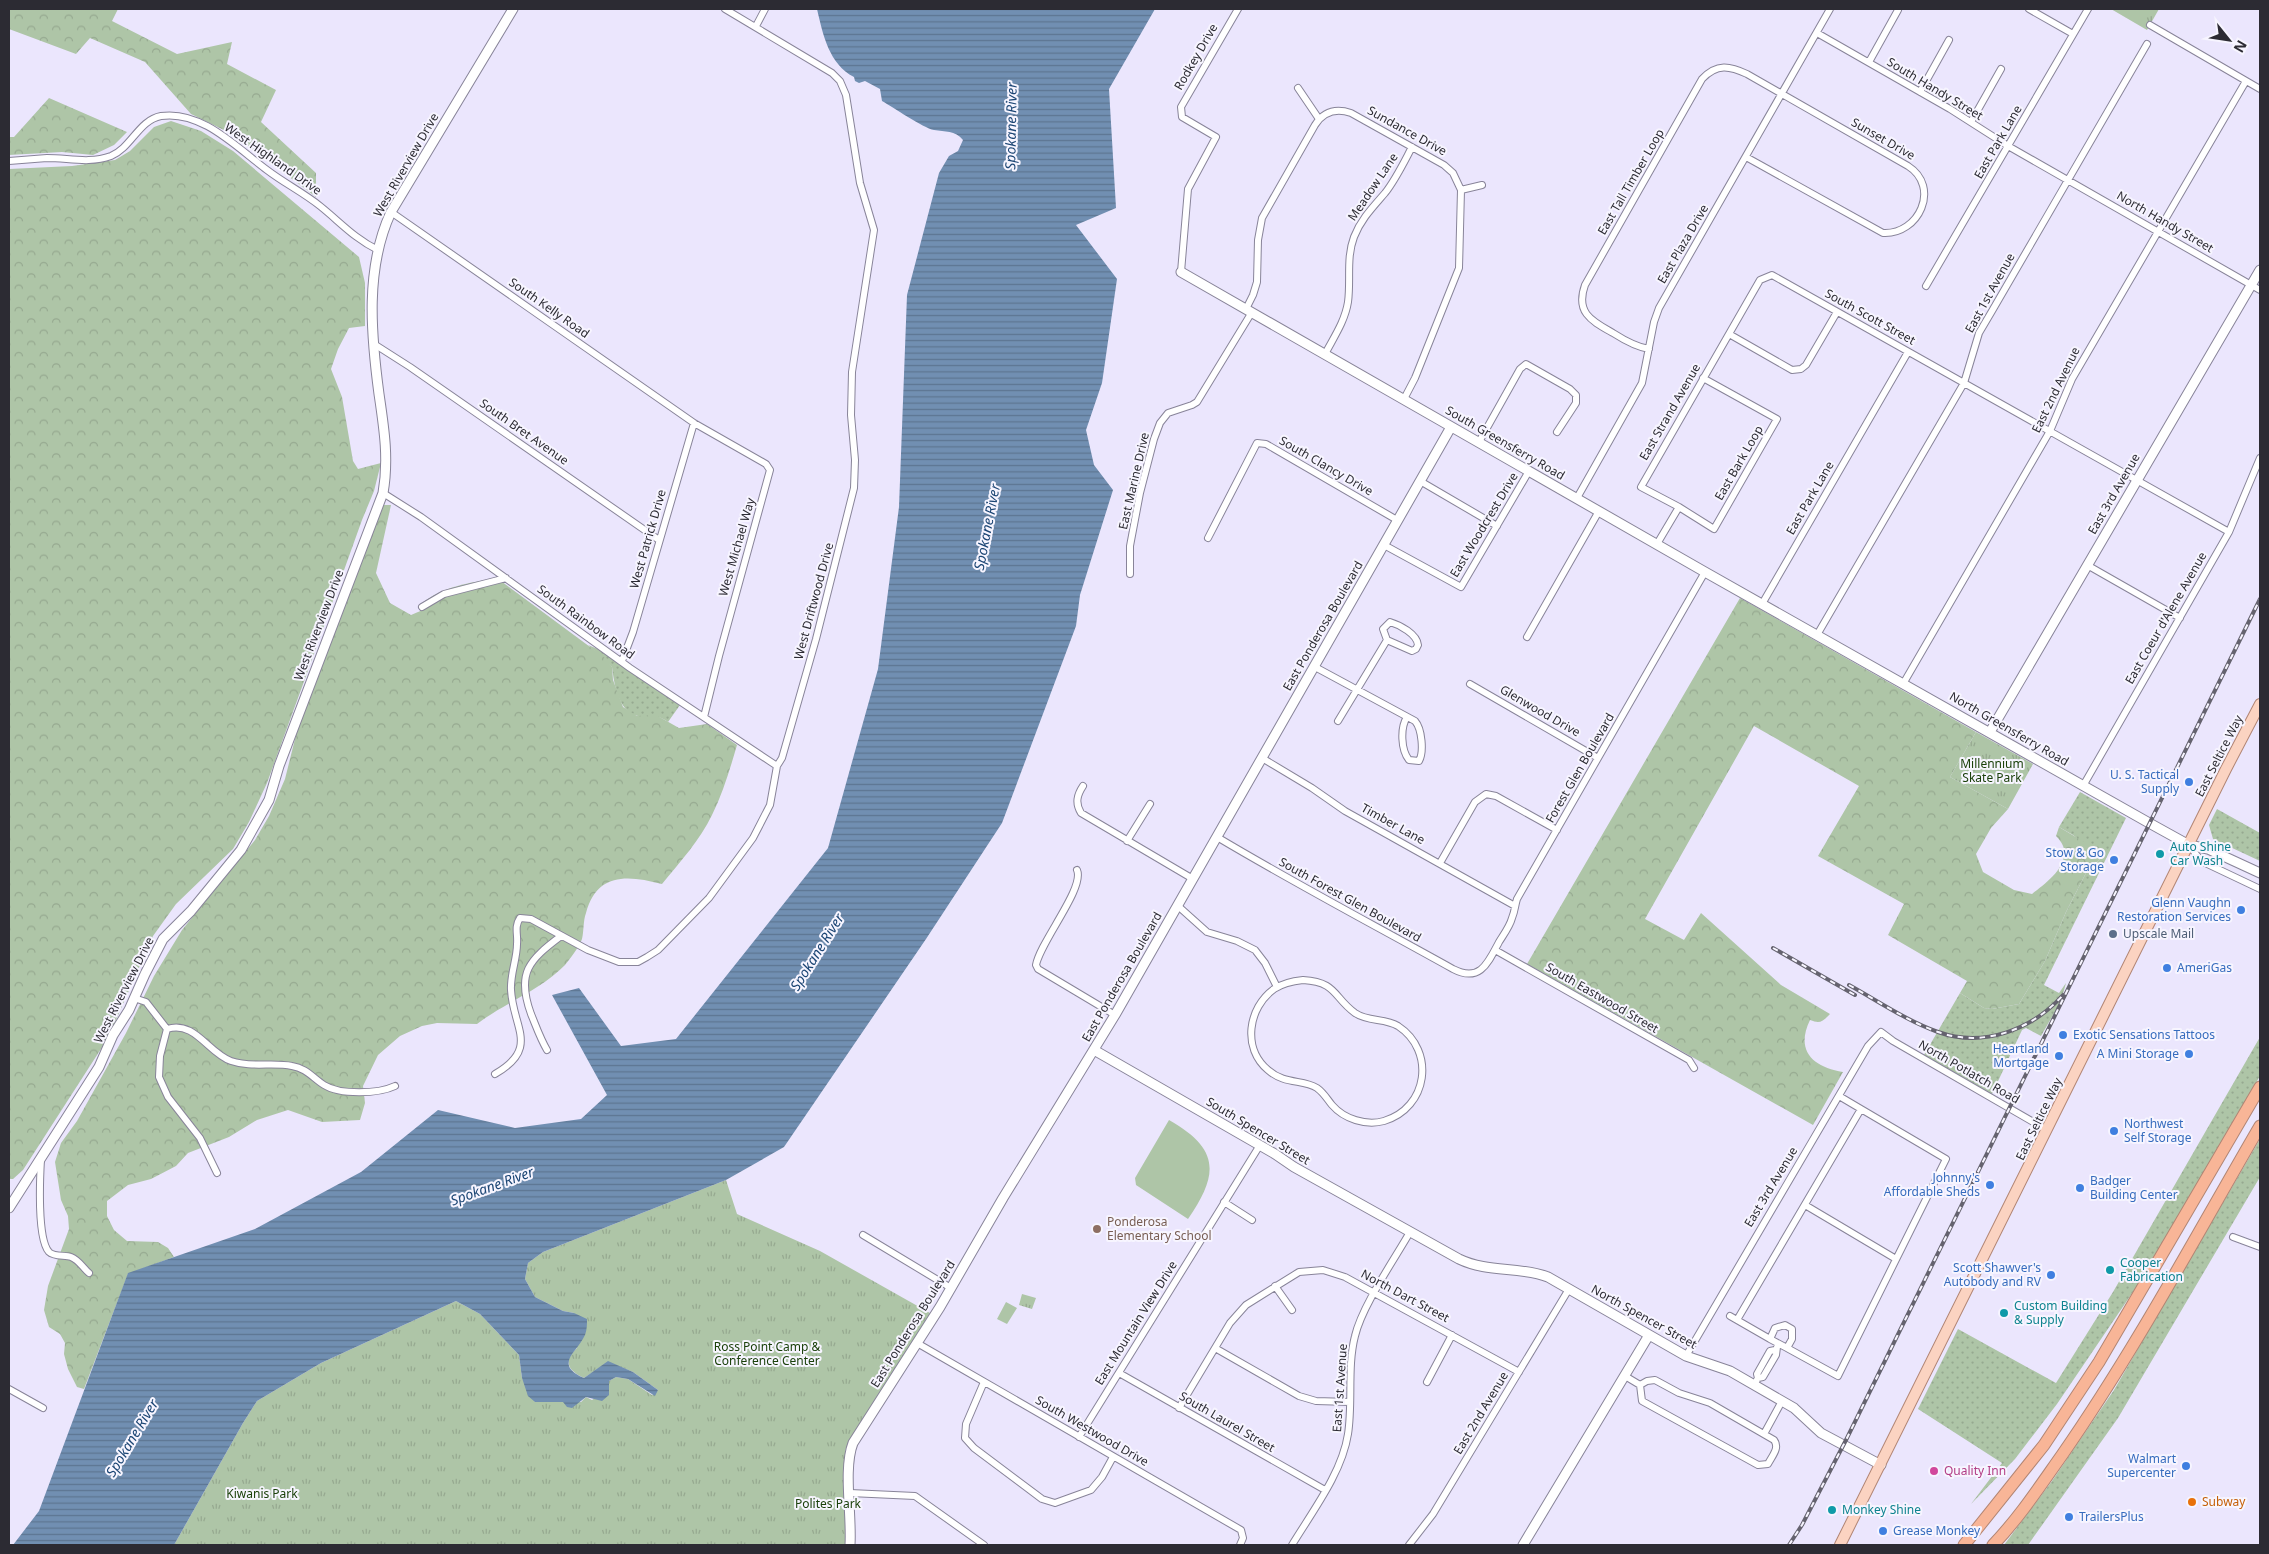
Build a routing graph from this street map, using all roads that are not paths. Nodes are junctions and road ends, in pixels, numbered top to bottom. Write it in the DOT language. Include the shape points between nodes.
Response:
graph roads {
  1 [pos="514,9"];
  2 [pos="725,9"];
  3 [pos="765,9"];
  4 [pos="1238,9"];
  5 [pos="1830,9"];
  6 [pos="2029,9"];
  7 [pos="2088,9"];
  8 [pos="1898,10"];
  9 [pos="2150,25"];
  10 [pos="756,26"];
  11 [pos="1817,33"];
  12 [pos="2073,34"];
  13 [pos="1950,40"];
  14 [pos="2148,44"];
  15 [pos="1869,62"];
  16 [pos="2002,69"];
  17 [pos="2246,81"];
  18 [pos="1298,88"];
  19 [pos="2260,89"];
  20 [pos="1920,92"];
  21 [pos="1782,94"];
  22 [pos="1319,119"];
  23 [pos="1971,122"];
  24 [pos="2008,146"];
  25 [pos="1412,147"];
  26 [pos="1746,157"];
  27 [pos="9,161"];
  28 [pos="2068,180"];
  29 [pos="1482,186"];
  30 [pos="1461,190"];
  31 [pos="391,212"];
  32 [pos="2158,231"];
  33 [pos="378,250"];
  34 [pos="2260,270"];
  35 [pos="1181,272"];
  36 [pos="1765,277"];
  37 [pos="2252,284"];
  38 [pos="1926,286"];
  39 [pos="2260,290"];
  40 [pos="1249,311"];
  41 [pos="1837,312"];
  42 [pos="1729,334"];
  43 [pos="374,344"];
  44 [pos="1649,349"];
  45 [pos="1908,352"];
  46 [pos="1325,354"];
  47 [pos="1703,378"];
  48 [pos="1964,383"];
  49 [pos="1404,399"];
  50 [pos="694,423"];
  51 [pos="1451,427"];
  52 [pos="2050,431"];
  53 [pos="1557,432"];
  54 [pos="1479,442"];
  55 [pos="2260,458"];
  56 [pos="1529,471"];
  57 [pos="2137,480"];
  58 [pos="1420,481"];
  59 [pos="383,493"];
  60 [pos="1577,498"];
  61 [pos="1679,507"];
  62 [pos="1599,511"];
  63 [pos="1397,520"];
  64 [pos="1497,526"];
  65 [pos="2229,532"];
  66 [pos="1208,538"];
  67 [pos="659,540"];
  68 [pos="1657,544"];
  69 [pos="1384,546"];
  70 [pos="2087,565"];
  71 [pos="1705,572"];
  72 [pos="1130,574"];
  73 [pos="506,578"];
  74 [pos="1762,604"];
  75 [pos="422,607"];
  76 [pos="2180,618"];
  77 [pos="1817,635"];
  78 [pos="1527,637"];
  79 [pos="1387,640"];
  80 [pos="622,660"];
  81 [pos="1315,667"];
  82 [pos="1470,684"];
  83 [pos="1903,684"];
  84 [pos="1357,689"];
  85 [pos="2260,704"];
  86 [pos="704,717"];
  87 [pos="1407,717"];
  88 [pos="1338,721"];
  89 [pos="1990,732"];
  90 [pos="1262,758"];
  91 [pos="1598,758"];
  92 [pos="777,766"];
  93 [pos="1083,786"];
  94 [pos="2083,786"];
  95 [pos="1150,804"];
  96 [pos="1557,830"];
  97 [pos="1217,837"];
  98 [pos="1127,841"];
  99 [pos="2189,845"];
  100 [pos="1440,863"];
  101 [pos="1077,870"];
  102 [pos="2260,873"];
  103 [pos="1193,879"];
  104 [pos="2260,889"];
  105 [pos="1178,906"];
  106 [pos="1515,906"];
  107 [pos="561,936"];
  108 [pos="1495,950"];
  109 [pos="1476,973"];
  110 [pos="1277,987"];
  111 [pos="134,998"];
  112 [pos="1115,1015"];
  113 [pos="166,1029"];
  114 [pos="1881,1032"];
  115 [pos="547,1050"];
  116 [pos="1094,1050"];
  117 [pos="1694,1068"];
  118 [pos="495,1074"];
  119 [pos="395,1086"];
  120 [pos="2260,1087"];
  121 [pos="1839,1096"];
  122 [pos="1861,1110"];
  123 [pos="2260,1126"];
  124 [pos="2047,1130"];
  125 [pos="1260,1145"];
  126 [pos="41,1158"];
  127 [pos="217,1173"];
  128 [pos="1224,1202"];
  129 [pos="1805,1205"];
  130 [pos="9,1208"];
  131 [pos="1252,1220"];
  132 [pos="1410,1232"];
  133 [pos="863,1235"];
  134 [pos="2233,1237"];
  135 [pos="2260,1247"];
  136 [pos="1896,1259"];
  137 [pos="89,1273"];
  138 [pos="1275,1286"];
  139 [pos="951,1288"];
  140 [pos="1569,1289"];
  141 [pos="1376,1292"];
  142 [pos="1292,1310"];
  143 [pos="1730,1316"];
  144 [pos="1737,1320"];
  145 [pos="1452,1335"];
  146 [pos="1649,1335"];
  147 [pos="1770,1339"];
  148 [pos="917,1343"];
  149 [pos="1779,1344"];
  150 [pos="1215,1348"];
  151 [pos="1787,1348"];
  152 [pos="1686,1356"];
  153 [pos="1519,1372"];
  154 [pos="1119,1373"];
  155 [pos="1625,1376"];
  156 [pos="984,1382"];
  157 [pos="1427,1382"];
  158 [pos="1756,1382"];
  159 [pos="1640,1385"];
  160 [pos="9,1389"];
  161 [pos="1782,1401"];
  162 [pos="1350,1402"];
  163 [pos="43,1408"];
  164 [pos="1179,1408"];
  165 [pos="1764,1434"];
  166 [pos="1080,1437"];
  167 [pos="1113,1457"];
  168 [pos="1881,1465"];
  169 [pos="1325,1490"];
  170 [pos="850,1493"];
  171 [pos="2010,1527"];
  172 [pos="850,1545"];
  173 [pos="984,1545"];
  174 [pos="1240,1545"];
  175 [pos="1292,1545"];
  176 [pos="1409,1545"];
  177 [pos="1523,1545"];
  178 [pos="1840,1545"];
  179 [pos="1964,1545"];
  180 [pos="1993,1545"];
  181 [pos="2001,1545"];
  1 -- 31 [label="street, West Riverview Drive"];
  2 -- 10 [label="street"];
  3 -- 10 [label="street"];
  4 -- 35 [label="street, Rodkey Drive" via="1181,107 1182,118 1216,137 1188,189"];
  5 -- 11 [label="street, East Plaza Drive"];
  6 -- 12 [label="street"];
  7 -- 12 [label="street, East Park Lane"];
  8 -- 15 [label="street"];
  9 -- 17 [label="street"];
  10 -- 92 [label="street, West Driftwood Drive" via="840,81 846,94 860,183 874,230 852,372 854,488 816,639"];
  11 -- 15 [label="street, South Handy Street"];
  11 -- 21 [label="street, East Plaza Drive"];
  12 -- 24 [label="street, East Park Lane"];
  13 -- 20 [label="street"];
  14 -- 28 [label="street, East 1st Avenue"];
  15 -- 20 [label="street, South Handy Street"];
  16 -- 23 [label="street"];
  17 -- 19 [label="street"];
  17 -- 32 [label="street, East 2nd Avenue"];
  18 -- 22 [label="street"];
  20 -- 23 [label="street, South Handy Street"];
  21 -- 26 [label="street, East Plaza Drive"];
  21 -- 26 [label="street, Sunset Drive" via="1917,172 1925,196 1916,218 1899,232 1878,232"];
  21 -- 44 [label="street, East Tall Timber Loop" via="1734,68 1723,66 1707,74 1585,285 1583,308 1592,322 1624,340"];
  22 -- 25 [label="street, Sundance Drive" via="1324,114 1344,110"];
  22 -- 40 [label="street" via="1262,218 1257,282"];
  23 -- 24 [label="street, South Handy Street"];
  24 -- 28 [label="street, South Handy Street"];
  24 -- 38 [label="street, East Park Lane"];
  25 -- 30 [label="street, Sundance Drive" via="1448,167"];
  25 -- 46 [label="street, Meadow Lane" via="1354,238 1346,310"];
  26 -- 44 [label="street, East Plaza Drive" via="1659,308"];
  27 -- 33 [label="street, West Highland Drive" via="48,158 92,161 113,155 143,126 159,116 179,116 225,137 267,171 319,206 363,243"];
  28 -- 32 [label="street, North Handy Street"];
  28 -- 48 [label="street, East 1st Avenue" via="1979,333"];
  29 -- 30 [label="street"];
  30 -- 49 [label="street, Sundance Drive" via="1459,268"];
  31 -- 33 [label="street, West Riverview Drive"];
  31 -- 50 [label="street, South Kelly Road"];
  32 -- 37 [label="street, North Handy Street"];
  32 -- 52 [label="street, East 2nd Avenue" via="2072,379"];
  33 -- 43 [label="street, West Riverview Drive" via="373,284"];
  34 -- 37 [label="street, East 3rd Avenue"];
  35 -- 40 [label="street, South Greensferry Road"];
  36 -- 41 [label="street, South Scott Street" via="1775,276"];
  36 -- 42 [label="street, East Strand Avenue" via="1760,280"];
  37 -- 39 [label="street"];
  37 -- 57 [label="street, East 3rd Avenue"];
  40 -- 46 [label="street, South Greensferry Road"];
  40 -- 72 [label="street, East Marine Drive" via="1196,402 1168,412 1160,423 1140,493 1130,546"];
  41 -- 42 [label="street" via="1806,365 1797,370"];
  41 -- 45 [label="street, South Scott Street"];
  42 -- 47 [label="street, East Strand Avenue"];
  43 -- 59 [label="street, West Riverview Drive" via="387,451"];
  43 -- 67 [label="street, South Bret Avenue"];
  44 -- 60 [label="street, East Plaza Drive" via="1642,383"];
  45 -- 48 [label="street, South Scott Street"];
  45 -- 74 [label="street, East Park Lane"];
  46 -- 49 [label="street, South Greensferry Road"];
  47 -- 61 [label="street, East Strand Avenue" via="1641,487"];
  47 -- 61 [label="street, East Bark Loop" via="1777,420 1714,529"];
  48 -- 52 [label="street, South Scott Street"];
  48 -- 77 [label="street, East 1st Avenue"];
  49 -- 51 [label="street, South Greensferry Road"];
  50 -- 67 [label="street, West Patrick Drive"];
  50 -- 86 [label="street, West Michael Way" via="766,464 770,470"];
  51 -- 54 [label="street, South Greensferry Road"];
  51 -- 58 [label="street, East Ponderosa Boulevard"];
  52 -- 57 [label="street, South Scott Street"];
  52 -- 83 [label="street, East 2nd Avenue"];
  53 -- 54 [label="street" via="1576,404 1576,395 1526,364 1520,369"];
  54 -- 56 [label="street, South Greensferry Road"];
  55 -- 65 [label="street, East Coeur d'Alene Avenue"];
  56 -- 60 [label="street, South Greensferry Road"];
  56 -- 64 [label="street, East Woodcrest Drive"];
  57 -- 65 [label="street, South Scott Street"];
  57 -- 70 [label="street, East 3rd Avenue"];
  58 -- 63 [label="street, East Ponderosa Boulevard"];
  58 -- 64 [label="street"];
  59 -- 73 [label="street, South Rainbow Road"];
  59 -- 111 [label="street, West Riverview Drive" via="269,800 241,850 192,911 163,939"];
  60 -- 62 [label="street, South Greensferry Road"];
  61 -- 68 [label="street"];
  62 -- 68 [label="street, South Greensferry Road"];
  62 -- 78 [label="street"];
  63 -- 66 [label="street, South Clancy Drive" via="1266,444 1257,443"];
  63 -- 69 [label="street, East Ponderosa Boulevard"];
  64 -- 69 [label="street, East Woodcrest Drive" via="1461,587"];
  65 -- 76 [label="street, East Coeur d'Alene Avenue"];
  67 -- 80 [label="street, West Patrick Drive" via="634,632"];
  68 -- 71 [label="street, South Greensferry Road"];
  69 -- 81 [label="street, East Ponderosa Boulevard"];
  70 -- 76 [label="street"];
  70 -- 89 [label="street, East 3rd Avenue"];
  71 -- 74 [label="street, South Greensferry Road"];
  71 -- 91 [label="street, Forest Glen Boulevard"];
  73 -- 75 [label="street" via="444,594"];
  73 -- 80 [label="street, South Rainbow Road"];
  74 -- 77 [label="street, South Greensferry Road"];
  76 -- 94 [label="street, East Coeur d'Alene Avenue"];
  77 -- 83 [label="street, North Greensferry Road"];
  79 -- 79 [label="street" via="1412,651 1418,645 1414,636 1390,622 1383,629"];
  79 -- 84 [label="street"];
  80 -- 86 [label="street, South Rainbow Road"];
  81 -- 84 [label="street"];
  81 -- 90 [label="street, East Ponderosa Boulevard"];
  82 -- 91 [label="street, Glenwood Drive"];
  83 -- 89 [label="street, North Greensferry Road"];
  84 -- 87 [label="street"];
  84 -- 88 [label="street"];
  85 -- 99 [label="main road, East Seltice Way"];
  86 -- 92 [label="street, South Rainbow Road"];
  87 -- 87 [label="street" via="1415,721 1419,730 1422,754 1416,762 1409,760 1405,752 1402,728"];
  89 -- 94 [label="street, North Greensferry Road"];
  90 -- 97 [label="street, East Ponderosa Boulevard"];
  90 -- 100 [label="street, Timber Lane" via="1345,811"];
  91 -- 96 [label="street, Forest Glen Boulevard"];
  92 -- 107 [label="street, West Driftwood Drive" via="770,805 753,838 710,898 658,950 638,962 619,962"];
  93 -- 98 [label="street" via="1077,798 1081,813"];
  94 -- 99 [label="street, North Greensferry Road"];
  95 -- 98 [label="street"];
  96 -- 100 [label="street" via="1496,796 1486,794 1475,802"];
  96 -- 106 [label="street, Forest Glen Boulevard"];
  97 -- 103 [label="street, East Ponderosa Boulevard"];
  97 -- 109 [label="street, South Forest Glen Boulevard" via="1453,970 1463,974"];
  98 -- 103 [label="street"];
  99 -- 102 [label="street, North Greensferry Road" via="2208,849"];
  99 -- 104 [label="street, North Greensferry Road" via="2201,861"];
  99 -- 124 [label="main road, East Seltice Way"];
  100 -- 106 [label="street, Timber Lane"];
  101 -- 112 [label="street" via="1079,875 1075,888 1041,949 1036,965"];
  103 -- 105 [label="street, East Ponderosa Boulevard"];
  105 -- 110 [label="street" via="1207,932 1255,950 1266,963"];
  105 -- 112 [label="street, East Ponderosa Boulevard"];
  106 -- 108 [label="street, Forest Glen Boulevard" via="1511,921"];
  107 -- 115 [label="street" via="538,954 524,977 529,1008"];
  107 -- 118 [label="street, West Driftwood Drive" via="531,919 520,918 517,923 511,989 517,1024 523,1037 522,1045 507,1067"];
  108 -- 109 [label="street, Forest Glen Boulevard" via="1486,965"];
  108 -- 117 [label="street, South Eastwood Street" via="1688,1060"];
  110 -- 110 [label="street" via="1255,1012 1251,1028 1254,1050 1269,1071 1287,1081 1314,1086 1341,1112 1362,1121 1377,1122 1391,1118 1409,1106 1419,1091 1422,1065 1419,1050 1406,1032 1388,1022 1356,1014 1337,992 1317,982 1293,981"];
  111 -- 113 [label="street" via="146,1002"];
  111 -- 126 [label="street, West Riverview Drive" via="99,1067"];
  112 -- 116 [label="street, East Ponderosa Boulevard"];
  113 -- 119 [label="street" via="176,1026 189,1031 235,1062 302,1068 333,1090 372,1092"];
  113 -- 127 [label="street" via="159,1077 168,1098 200,1138"];
  114 -- 121 [label="street, East 3rd Avenue" via="1868,1046"];
  114 -- 124 [label="street, North Potlatch Road" via="1892,1042"];
  116 -- 125 [label="street, South Spencer Street"];
  116 -- 139 [label="street, East Ponderosa Boulevard"];
  120 -- 179 [label="highway" via="2100,1362 2044,1445"];
  121 -- 122 [label="street"];
  121 -- 152 [label="street, East 3rd Avenue"];
  122 -- 129 [label="street"];
  122 -- 136 [label="street" via="1946,1159"];
  123 -- 171 [label="highway" via="2113,1377"];
  124 -- 168 [label="main road, East Seltice Way"];
  125 -- 128 [label="street, East Mountain View Drive"];
  125 -- 132 [label="street, South Spencer Street"];
  126 -- 130 [label="street, West Riverview Drive"];
  126 -- 137 [label="street" via="39,1207 48,1251 77,1260"];
  128 -- 131 [label="street"];
  128 -- 154 [label="street, East Mountain View Drive"];
  129 -- 136 [label="street"];
  129 -- 144 [label="street"];
  132 -- 140 [label="street, North Spencer Street" via="1476,1266 1531,1272"];
  132 -- 141 [label="street, East 1st Avenue"];
  133 -- 139 [label="street"];
  134 -- 135 [label="street"];
  136 -- 151 [label="street" via="1838,1376"];
  138 -- 141 [label="street, North Dart Street" via="1299,1272 1323,1270"];
  138 -- 142 [label="street"];
  138 -- 150 [label="street, North Dart Street" via="1240,1310"];
  139 -- 148 [label="street, East Ponderosa Boulevard"];
  140 -- 146 [label="street, North Spencer Street"];
  140 -- 153 [label="street, East 2nd Avenue"];
  141 -- 145 [label="street, North Dart Street"];
  141 -- 162 [label="street, East 1st Avenue" via="1355,1334"];
  143 -- 144 [label="street"];
  144 -- 147 [label="street"];
  145 -- 153 [label="street, North Dart Street"];
  145 -- 157 [label="street"];
  146 -- 152 [label="street, North Spencer Street"];
  146 -- 155 [label="street"];
  147 -- 149 [label="street"];
  147 -- 151 [label="street" via="1776,1328 1789,1326 1793,1334"];
  148 -- 156 [label="street, South Westwood Drive"];
  148 -- 170 [label="street, East Ponderosa Boulevard" via="853,1443 848,1466"];
  149 -- 151 [label="street"];
  149 -- 158 [label="street" via="1763,1377"];
  150 -- 162 [label="street" via="1299,1396"];
  150 -- 164 [label="street, North Dart Street"];
  152 -- 158 [label="street, North Spencer Street"];
  153 -- 176 [label="street, East 2nd Avenue" via="1433,1514"];
  154 -- 164 [label="street, South Laurel Street"];
  154 -- 166 [label="street, East Mountain View Drive"];
  155 -- 159 [label="street"];
  155 -- 177 [label="street"];
  156 -- 166 [label="street, South Westwood Drive"];
  156 -- 167 [label="street" via="966,1424 965,1438 1042,1499 1061,1503 1091,1490"];
  158 -- 161 [label="street, North Spencer Street"];
  159 -- 165 [label="street" via="1655,1380 1678,1393 1710,1403"];
  159 -- 165 [label="street" via="1642,1400 1760,1466 1768,1464 1777,1446"];
  160 -- 163 [label="street"];
  161 -- 165 [label="street"];
  161 -- 168 [label="street, North Spencer Street" via="1821,1433"];
  162 -- 169 [label="street, East 1st Avenue" via="1345,1450"];
  164 -- 169 [label="street, South Laurel Street"];
  166 -- 167 [label="street, South Westwood Drive"];
  167 -- 174 [label="street, South Westwood Drive" via="1241,1530 1243,1538"];
  168 -- 178 [label="main road, East Seltice Way"];
  169 -- 175 [label="street, East 1st Avenue"];
  170 -- 172 [label="street, East Ponderosa Boulevard"];
  170 -- 173 [label="street" via="915,1496"];
  171 -- 180 [label="highway"];
  171 -- 181 [label="highway"];
}
